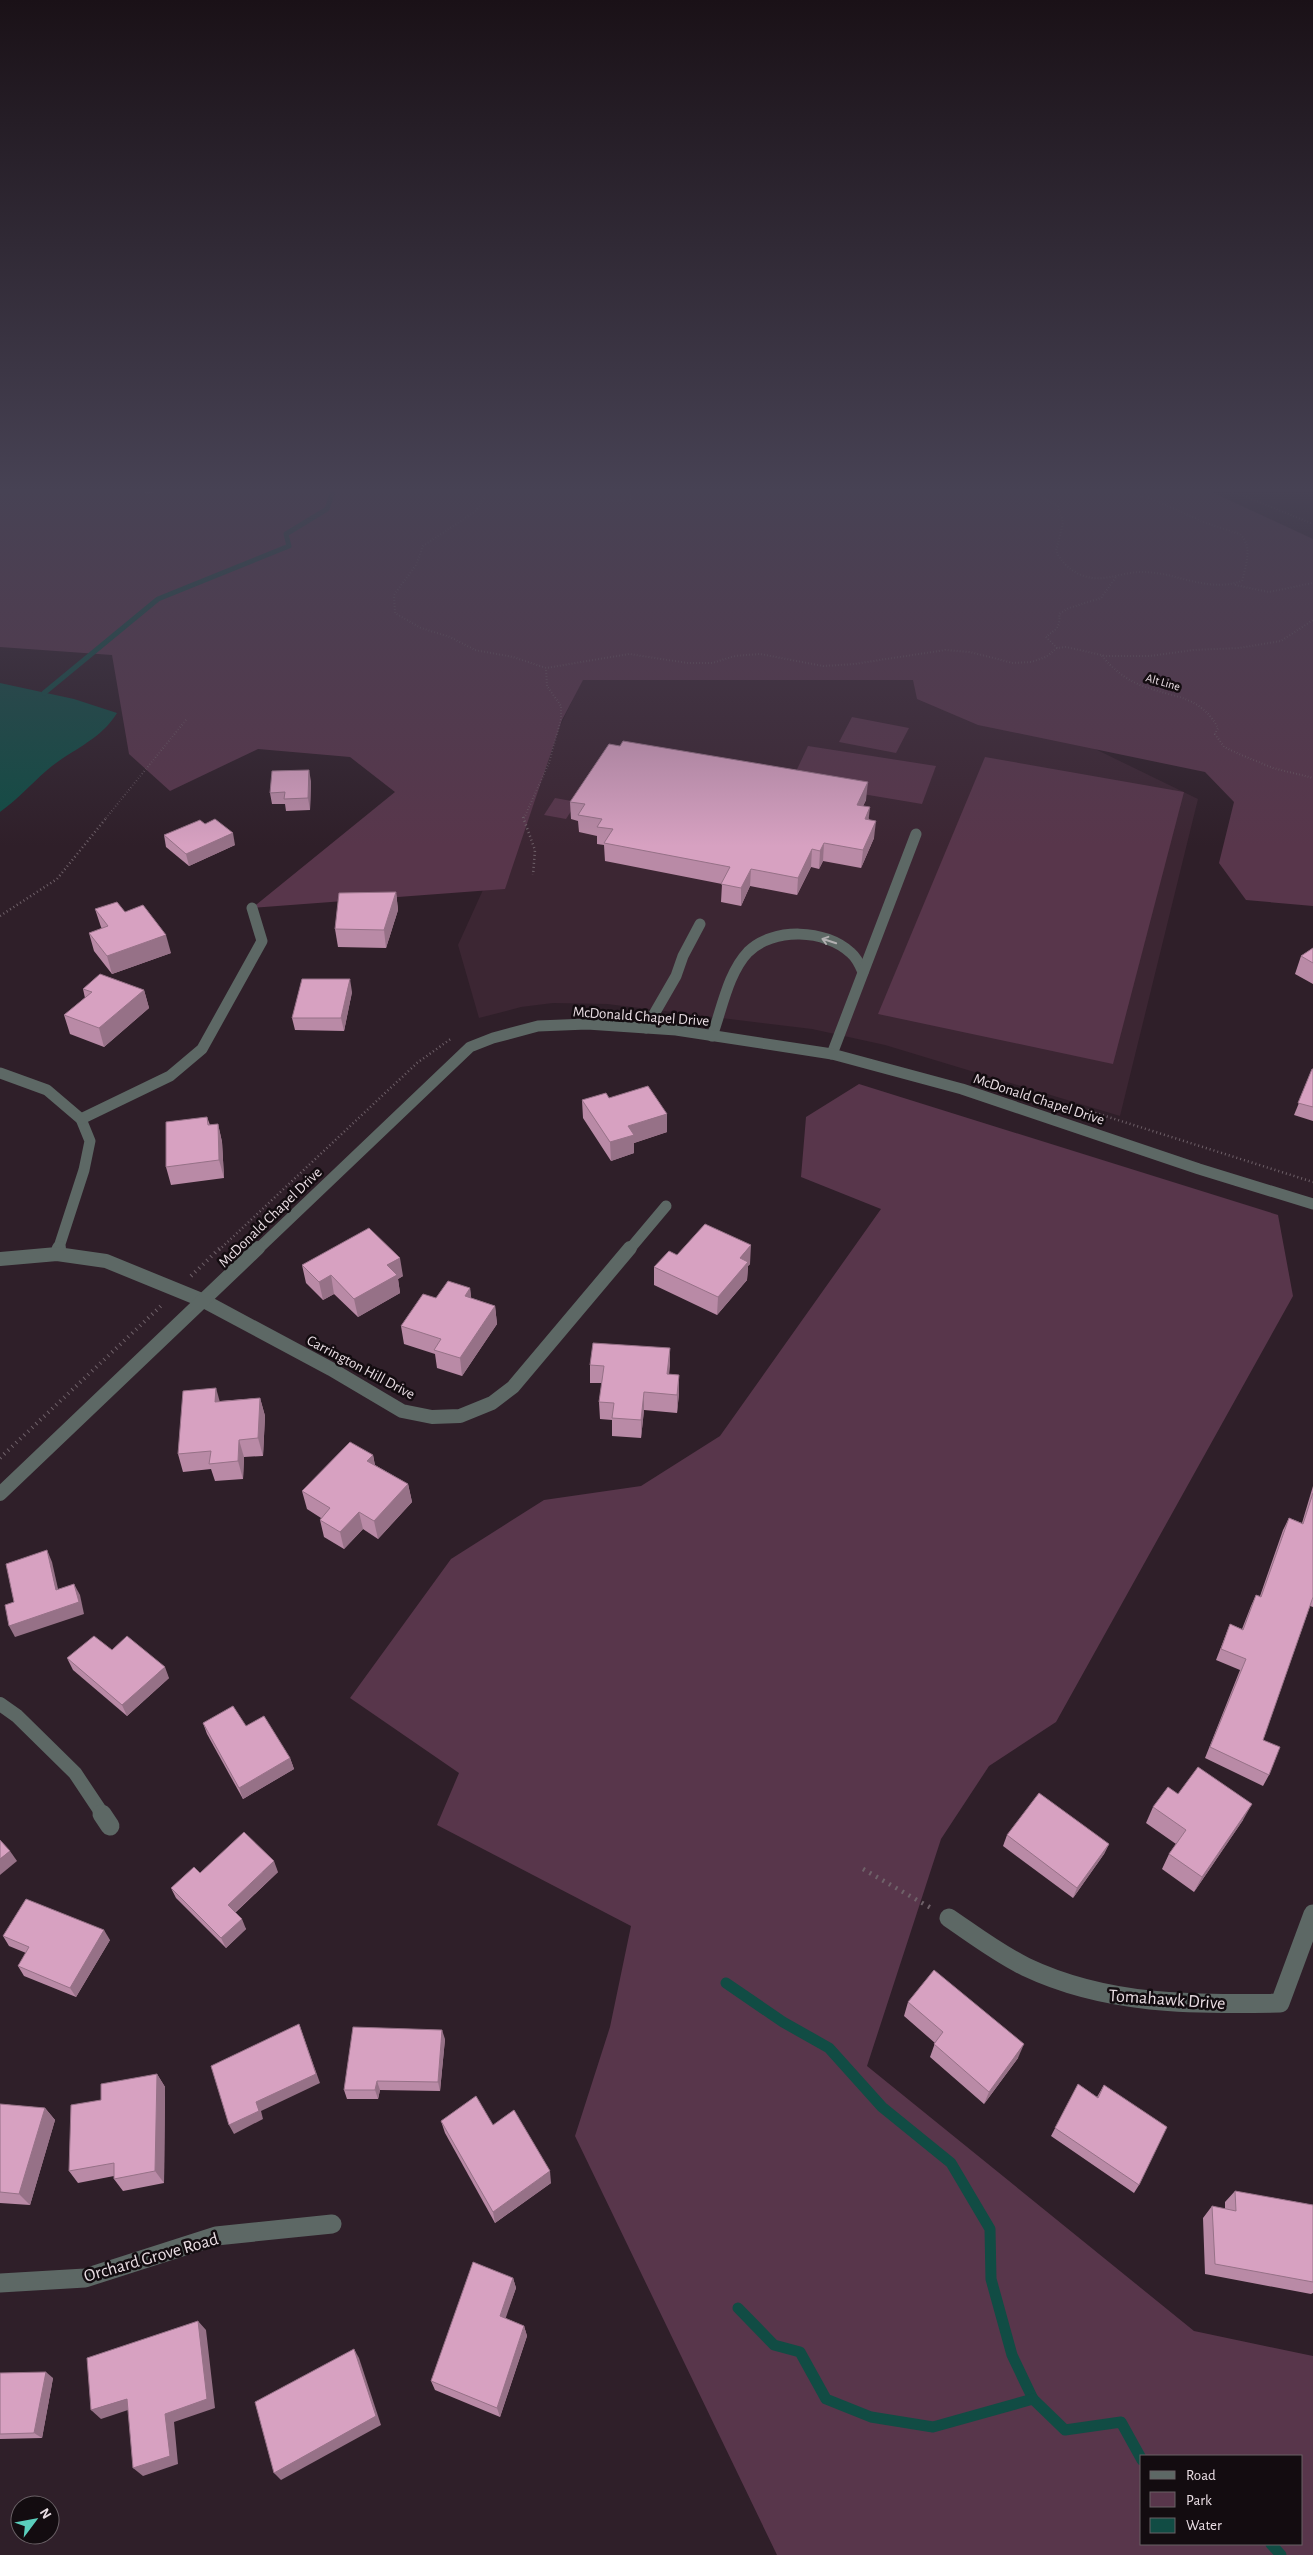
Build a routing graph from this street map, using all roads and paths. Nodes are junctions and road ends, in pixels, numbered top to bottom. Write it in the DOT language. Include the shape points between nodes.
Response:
graph roads {
  1 [pos="395,607"];
  2 [pos="1074,607"];
  3 [pos="1313,620"];
  4 [pos="1057,648"];
  5 [pos="1102,656"];
  6 [pos="546,668"];
  7 [pos="186,720"];
  8 [pos="1313,778"];
  9 [pos="916,834"];
  10 [pos="533,875"];
  11 [pos="252,908"];
  12 [pos="0,916"];
  13 [pos="700,924"];
  14 [pos="864,972"];
  15 [pos="646,1028"];
  16 [pos="712,1036"];
  17 [pos="832,1054"];
  18 [pos="0,1073"];
  19 [pos="82,1119"];
  20 [pos="1313,1204"];
  21 [pos="666,1206"];
  22 [pos="57,1254"];
  23 [pos="0,1259"];
  24 [pos="166,1301"];
  25 [pos="204,1301"];
  26 [pos="0,1458"];
  27 [pos="0,1494"];
  28 [pos="0,1704"];
  29 [pos="110,1826"];
  30 [pos="862,1869"];
  31 [pos="1313,1914"];
  32 [pos="949,1918"];
  33 [pos="332,2224"];
  34 [pos="0,2283"];
  1 -- 6 [label="path" via="395,613 421,628 450,637 475,650 513,657"];
  2 -- 4 [label="path" via="1062,610 1056,631 1046,637"];
  3 -- 5 [label="path" via="1280,641 1239,648"];
  4 -- 5 [label="path" via="1066,647"];
  4 -- 6 [label="path" via="1046,657 1013,663 970,652 945,650 823,666 760,654 735,656 712,663 688,663 629,654"];
  5 -- 8 [label="path, Alt Line" via="1133,682 1173,692 1202,708 1215,720 1218,728 1215,734 1224,747 1273,768"];
  6 -- 10 [label="path" via="547,692 561,706 562,720 536,793 524,816 534,850"];
  7 -- 12 [label="path" via="57,879"];
  9 -- 14 [label="street"];
  11 -- 19 [label="street" via="262,942 202,1050 170,1076"];
  13 -- 15 [label="street" via="676,976"];
  14 -- 16 [label="street, one-way" via="848,950 822,938 800,935 762,942 742,960"];
  14 -- 17 [label="street"];
  15 -- 16 [label="street, McDonald Chapel Drive"];
  15 -- 25 [label="street, McDonald Chapel Drive" via="587,1024 538,1026 470,1047"];
  16 -- 17 [label="street, McDonald Chapel Drive"];
  17 -- 20 [label="street, McDonald Chapel Drive" via="962,1089"];
  18 -- 19 [label="street" via="47,1090"];
  19 -- 22 [label="street" via="90,1141"];
  21 -- 25 [label="street, Carrington Hill Drive" via="513,1387 492,1403 460,1416 432,1417 402,1410"];
  22 -- 23 [label="street, Carrington Hill Drive"];
  22 -- 25 [label="street, Carrington Hill Drive" via="106,1261"];
  24 -- 26 [label="path"];
  25 -- 27 [label="street, McDonald Chapel Drive"];
  28 -- 29 [label="street" via="17,1716 75,1773"];
  30 -- 32 [label="path"];
  31 -- 32 [label="street, Tomahawk Drive" via="1280,2003 1226,2004 1152,2001 1092,1993 1026,1967"];
  33 -- 34 [label="street, Orchard Grove Road" via="216,2236 85,2278"];
}
